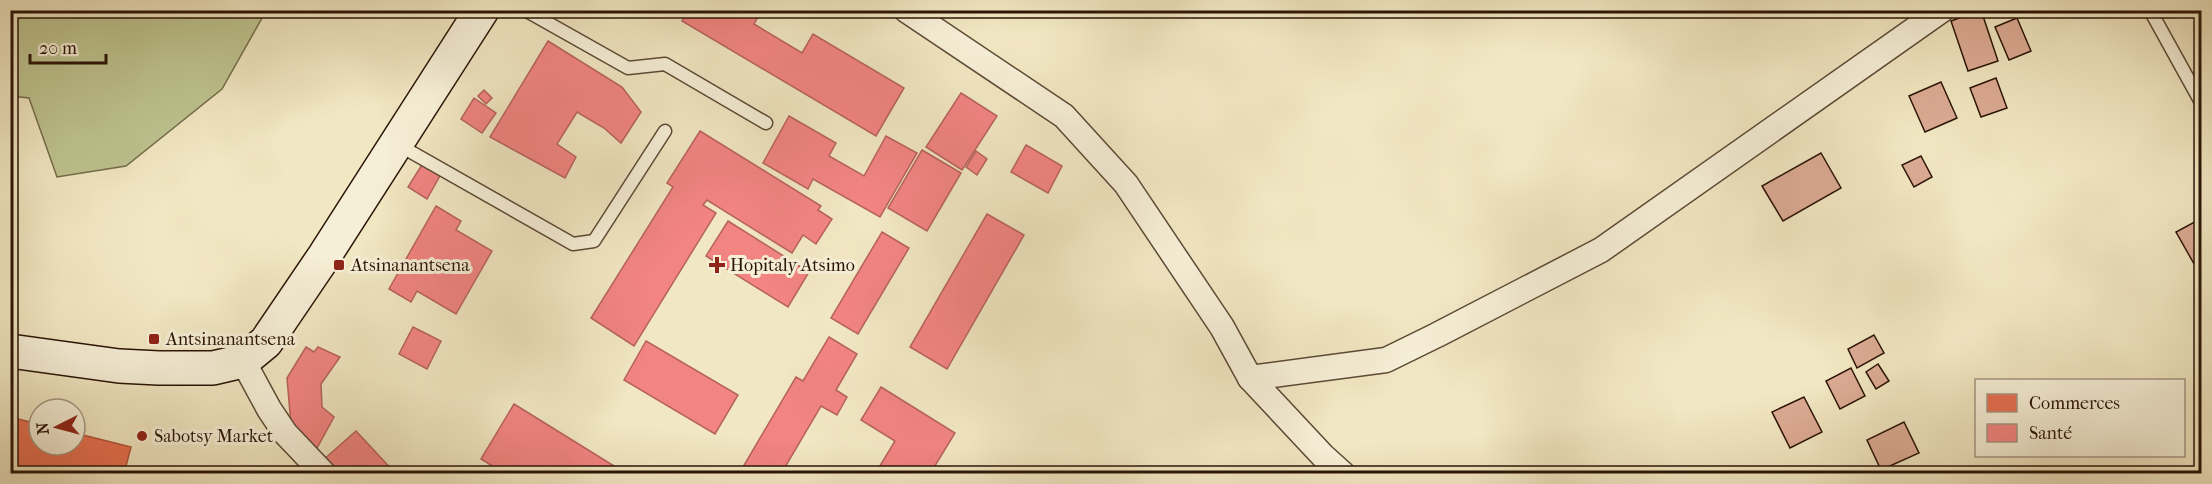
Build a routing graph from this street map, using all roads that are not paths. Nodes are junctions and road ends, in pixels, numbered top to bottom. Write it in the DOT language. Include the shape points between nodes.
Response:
graph roads {
  1 [pos="482,10"];
  2 [pos="525,10"];
  3 [pos="906,10"];
  4 [pos="1942,10"];
  5 [pos="2150,10"];
  6 [pos="2202,104"];
  7 [pos="766,123"];
  8 [pos="665,131"];
  9 [pos="396,144"];
  10 [pos="10,351"];
  11 [pos="243,361"];
  12 [pos="1250,378"];
  13 [pos="324,474"];
  14 [pos="1343,474"];
  1 -- 9 [label="street"];
  2 -- 7 [label="lane" via="628,68 665,64"];
  3 -- 12 [label="street" via="1064,116 1126,184 1222,327"];
  4 -- 12 [label="street" via="1601,250 1386,360"];
  5 -- 6 [label="lane"];
  8 -- 9 [label="lane" via="594,241 573,244"];
  9 -- 11 [label="street" via="266,342"];
  10 -- 11 [label="street" via="119,366 213,368"];
  11 -- 13 [label="street" via="285,433"];
  12 -- 14 [label="street"];
}
